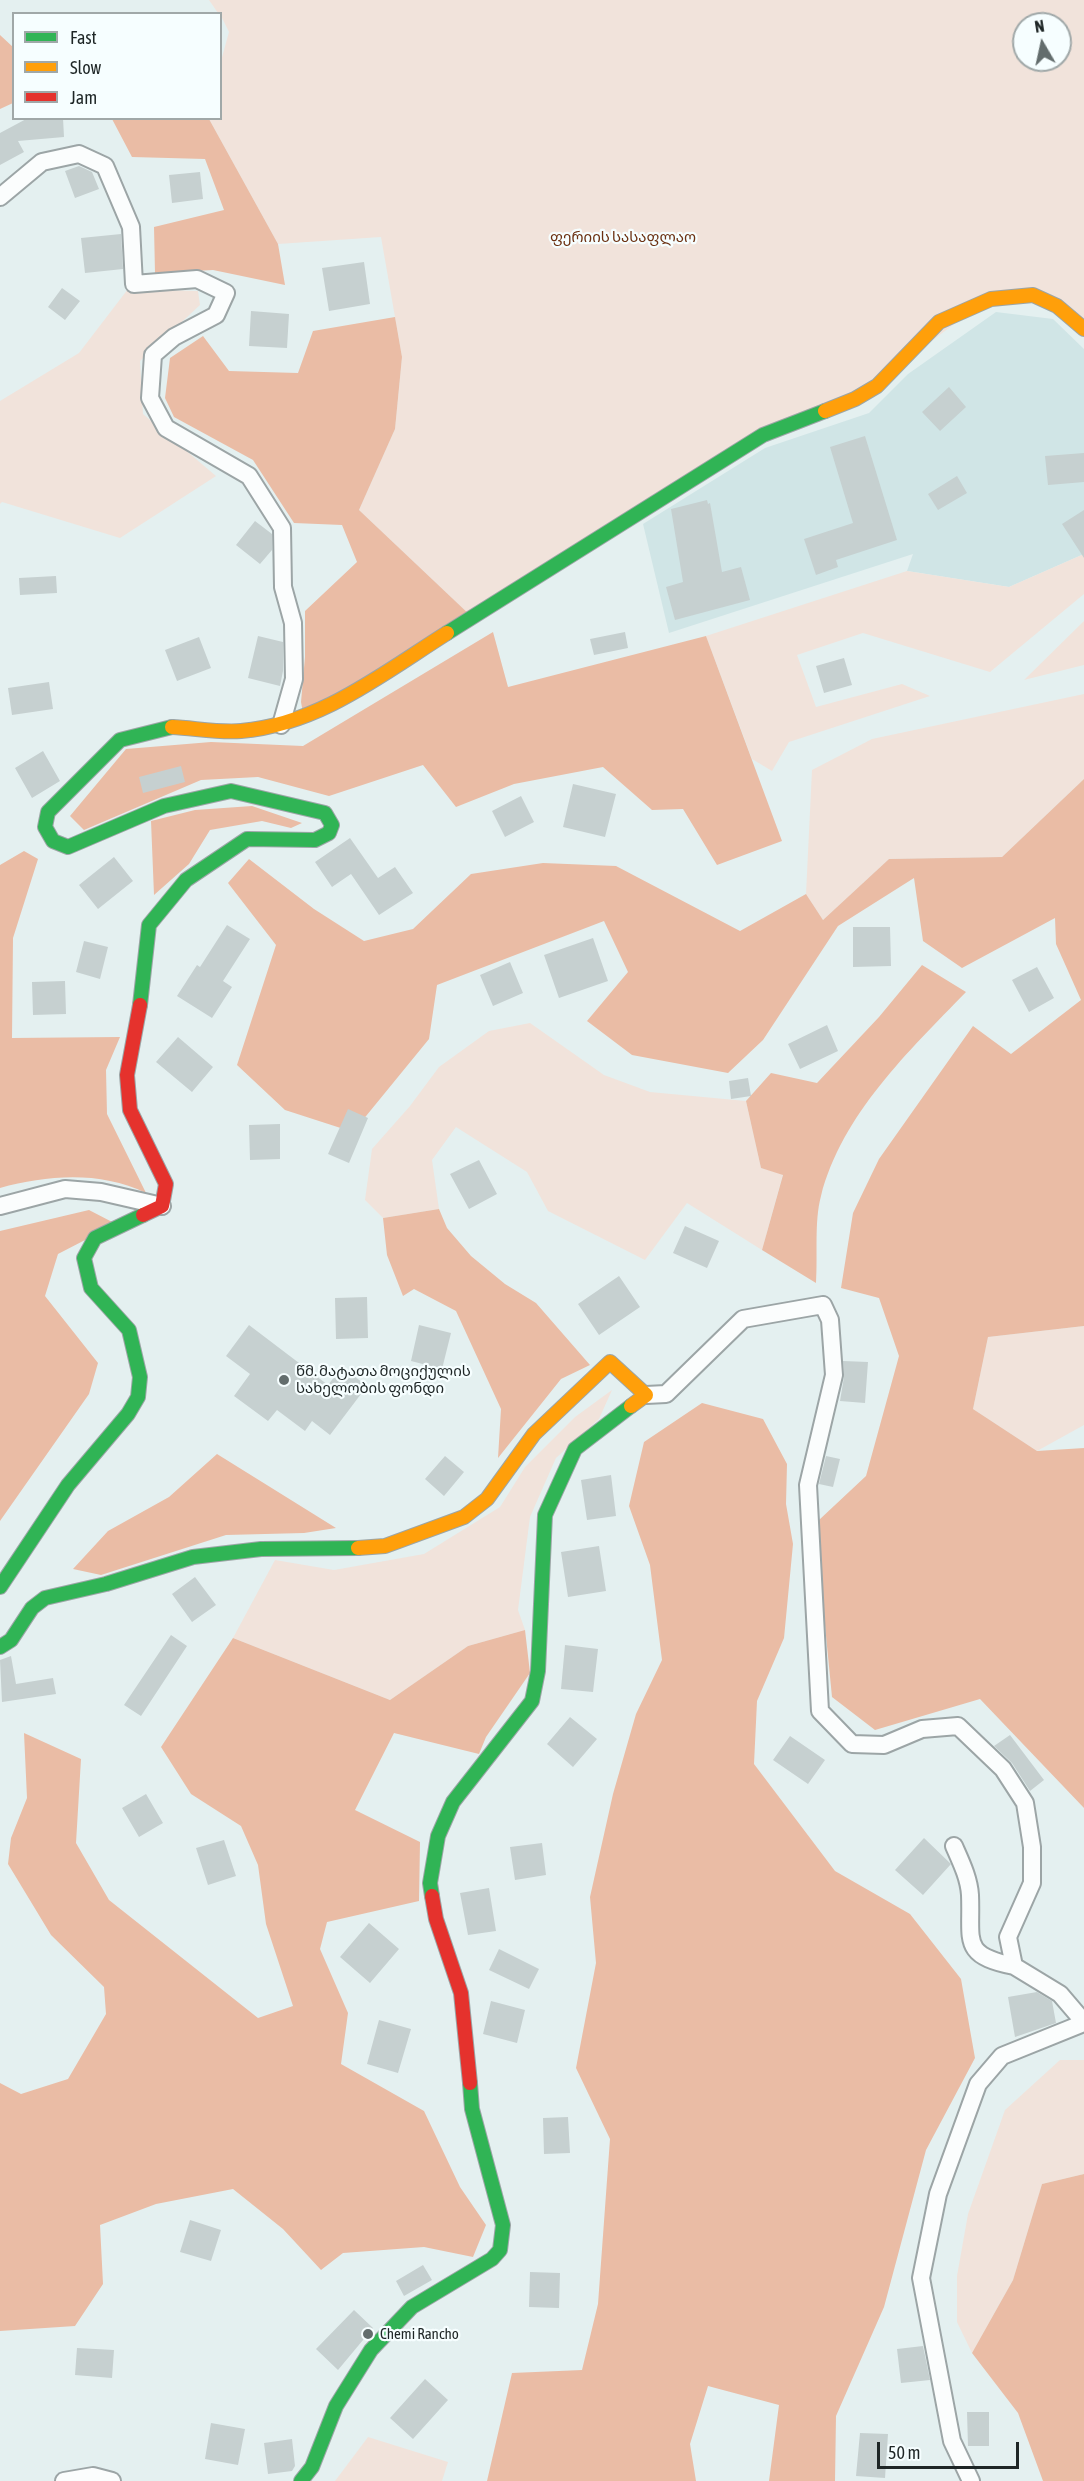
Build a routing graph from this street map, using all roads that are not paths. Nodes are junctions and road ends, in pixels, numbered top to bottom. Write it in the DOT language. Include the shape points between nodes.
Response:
graph roads {
  1 [pos="0,197"];
  2 [pos="1084,329"];
  3 [pos="281,725"];
  4 [pos="0,1206"];
  5 [pos="162,1206"];
  6 [pos="646,1395"];
  7 [pos="0,1587"];
  8 [pos="0,1647"];
  9 [pos="954,1846"];
  10 [pos="1014,1966"];
  11 [pos="1084,2023"];
  12 [pos="64,2481"];
  13 [pos="112,2481"];
  14 [pos="301,2481"];
  15 [pos="971,2481"];
  1 -- 3 [label="street" via="42,162 79,154 105,166 131,227 134,284 197,279 226,293 216,315 174,337 153,355 150,398 166,428 249,476 282,528 283,587 293,623 294,679"];
  2 -- 3 [label="street" via="1057,306 1033,295 991,299 939,322 877,386 855,399 763,435 328,708"];
  3 -- 5 [label="street" via="239,731 170,727 120,740 48,812 45,827 53,841 68,847 164,806 231,791 324,813 332,825 329,833 315,840 247,839 186,880 149,925 140,1011 127,1075 130,1110 166,1184"];
  4 -- 5 [label="street" via="65,1189 101,1192"];
  5 -- 7 [label="street" via="95,1238 84,1258 91,1288 129,1329 140,1377 138,1397 68,1485"];
  6 -- 8 [label="street" via="610,1362 534,1434 486,1499 464,1517 385,1546 335,1550 261,1548 193,1557 45,1598 32,1608 12,1640"];
  6 -- 10 [label="street" via="666,1394 743,1319 823,1305 830,1320 834,1375 808,1485 820,1711 852,1744 884,1745 922,1729 958,1726 1003,1769 1025,1803 1032,1847 1032,1883 1008,1937"];
  6 -- 14 [label="street" via="575,1449 545,1515 538,1671 532,1701 453,1802 438,1836 430,1883 436,1919 461,1993 472,2109 503,2225 500,2250 492,2259 412,2307 371,2350 336,2406 312,2467"];
  9 -- 10 [label="street" via="967,1878 969,1935 976,1952 990,1961"];
  10 -- 11 [label="street" via="1060,1994"];
  11 -- 15 [label="street" via="1002,2056 978,2084 938,2194 921,2278 951,2441"];
  12 -- 13 [label="street" via="93,2476"];
}
